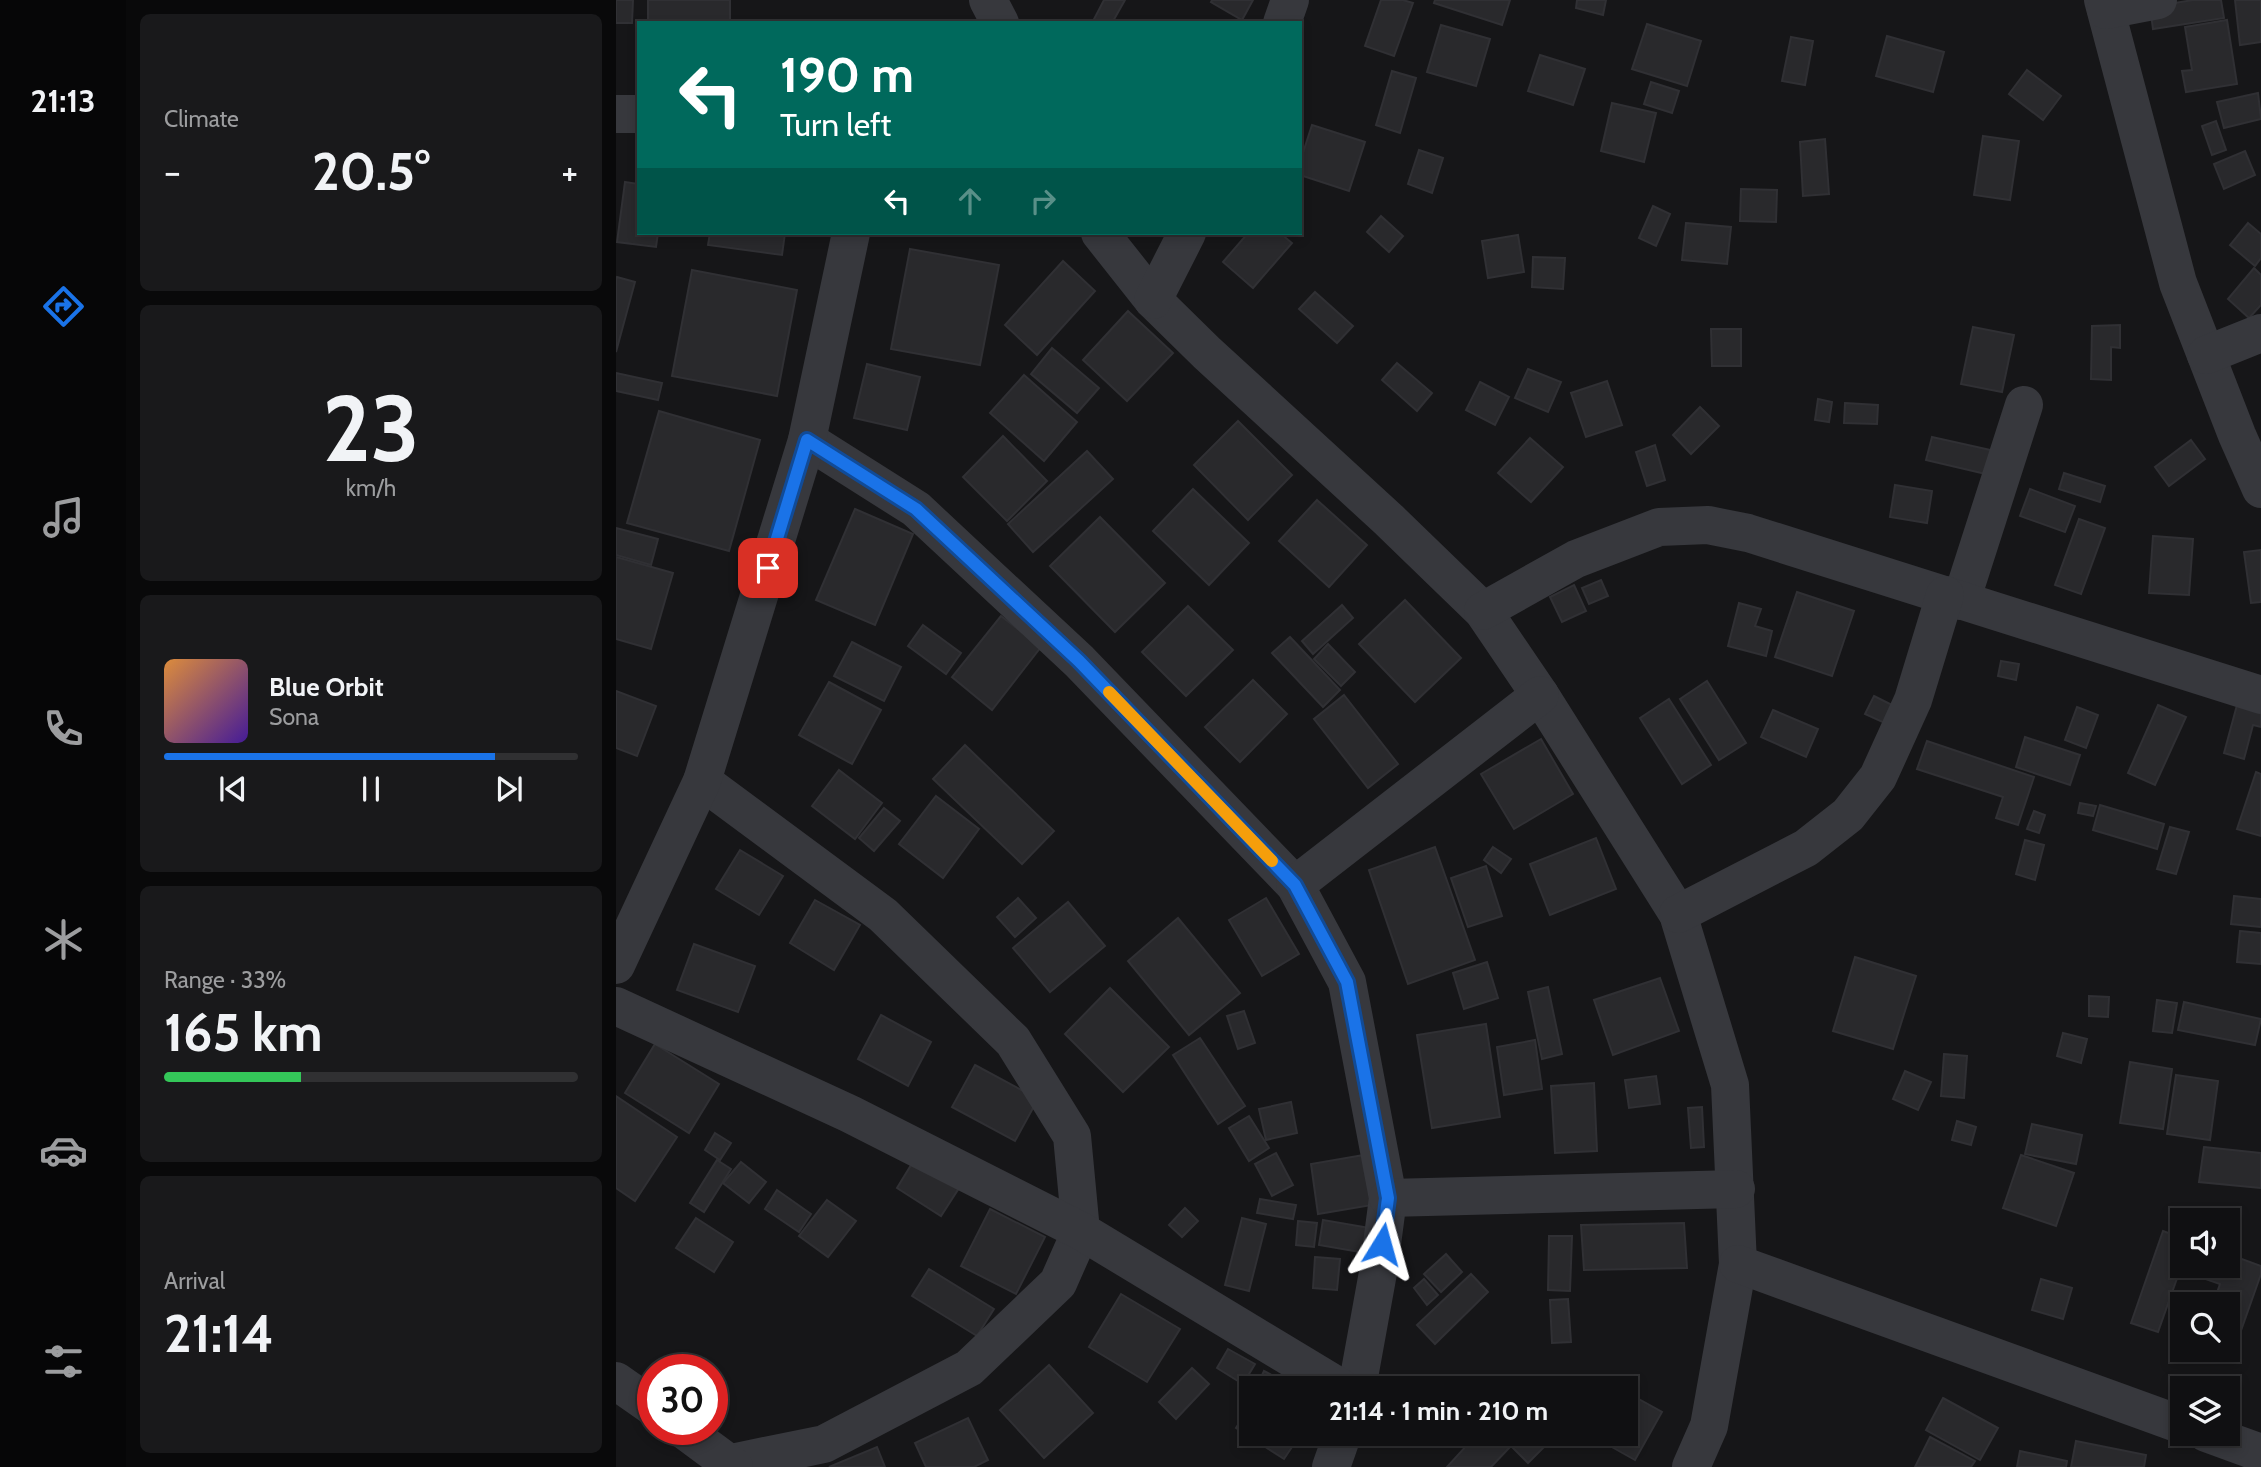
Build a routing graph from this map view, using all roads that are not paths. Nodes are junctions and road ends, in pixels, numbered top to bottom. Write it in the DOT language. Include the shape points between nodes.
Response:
graph roads {
  1 [pos="988,0"];
  2 [pos="1290,0"];
  3 [pos="2158,0"];
  4 [pos="2104,5"];
  5 [pos="999,21"];
  6 [pos="1283,21"];
  7 [pos="616,114"];
  8 [pos="637,114"];
  9 [pos="851,235"];
  10 [pos="1102,235"];
  11 [pos="1185,235"];
  12 [pos="1153,300"];
  13 [pos="2261,332"];
  14 [pos="2206,355"];
  15 [pos="2024,405"];
  16 [pos="807,440"];
  17 [pos="2261,489"];
  18 [pos="1953,598"];
  19 [pos="1483,611"];
  20 [pos="1540,695"];
  21 [pos="2261,695"];
  22 [pos="702,781"];
  23 [pos="1295,885"];
  24 [pos="1678,914"];
  25 [pos="616,965"];
  26 [pos="616,1006"];
  27 [pos="1735,1189"];
  28 [pos="1388,1198"];
  29 [pos="1081,1231"];
  30 [pos="1738,1264"];
  31 [pos="1321,1376"];
  32 [pos="1359,1376"];
  33 [pos="616,1381"];
  34 [pos="637,1396"];
  35 [pos="2170,1421"];
  36 [pos="705,1445"];
  37 [pos="2240,1445"];
  38 [pos="1338,1446"];
  39 [pos="2261,1453"];
  40 [pos="732,1465"];
  41 [pos="1331,1467"];
  42 [pos="1691,1467"];
  1 -- 5 [label="street"];
  2 -- 6 [label="street"];
  3 -- 4 [label="street"];
  4 -- 14 [label="street" via="2178,283"];
  7 -- 8 [label="street"];
  9 -- 16 [label="street"];
  10 -- 12 [label="street"];
  11 -- 12 [label="street"];
  12 -- 19 [label="street"];
  13 -- 14 [label="street"];
  14 -- 17 [label="street"];
  15 -- 18 [label="street"];
  16 -- 22 [label="street"];
  16 -- 23 [label="street" via="916,509 1079,661"];
  18 -- 19 [label="street" via="1748,533 1707,525 1659,527 1576,559"];
  18 -- 21 [label="street"];
  18 -- 24 [label="street" via="1878,777 1848,815 1806,848"];
  19 -- 20 [label="street"];
  20 -- 23 [label="street"];
  20 -- 24 [label="street"];
  22 -- 25 [label="street"];
  22 -- 29 [label="street" via="883,915 1013,1041 1072,1136"];
  23 -- 28 [label="street" via="1347,982"];
  24 -- 27 [label="street" via="1730,1085"];
  26 -- 29 [label="street" via="850,1114"];
  27 -- 28 [label="street"];
  27 -- 30 [label="street"];
  28 -- 32 [label="street"];
  29 -- 31 [label="street"];
  29 -- 40 [label="street" via="1058,1283 969,1368 824,1444"];
  30 -- 35 [label="street"];
  30 -- 42 [label="street" via="1709,1426"];
  33 -- 34 [label="street"];
  36 -- 40 [label="street"];
  37 -- 39 [label="street"];
  38 -- 41 [label="street"];
}
